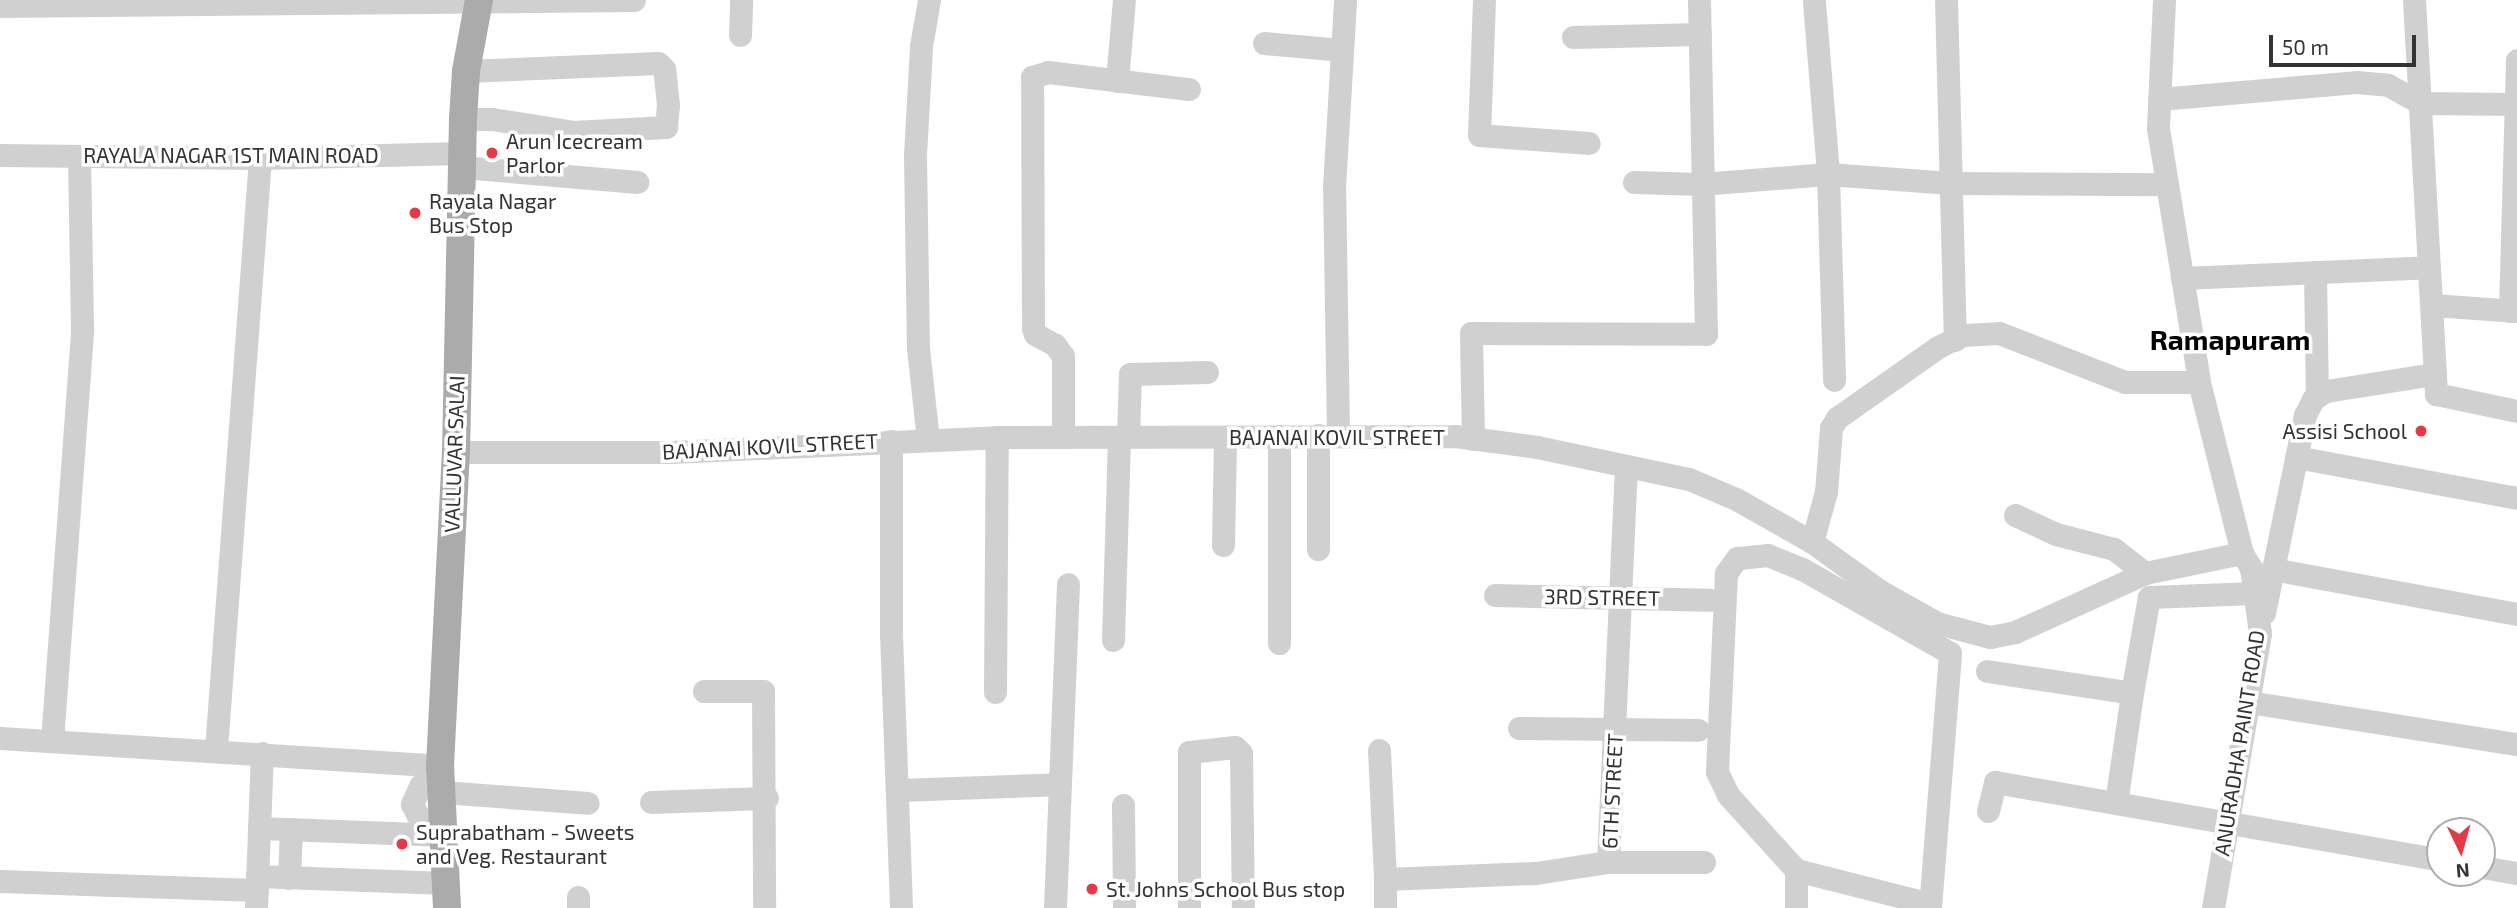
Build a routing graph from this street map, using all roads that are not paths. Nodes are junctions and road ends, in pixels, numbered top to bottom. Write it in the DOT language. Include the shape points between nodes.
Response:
graph roads {
  1 [pos="634,0"];
  2 [pos="741,0"];
  3 [pos="929,0"];
  4 [pos="1124,0"];
  5 [pos="1345,0"];
  6 [pos="1484,0"];
  7 [pos="1699,0"];
  8 [pos="1946,0"];
  9 [pos="2164,0"];
  10 [pos="2414,0"];
  11 [pos="479,2"];
  12 [pos="1814,2"];
  13 [pos="0,6"];
  14 [pos="1700,34"];
  15 [pos="740,35"];
  16 [pos="1573,37"];
  17 [pos="1264,43"];
  18 [pos="1342,50"];
  19 [pos="2517,60"];
  20 [pos="466,71"];
  21 [pos="1116,81"];
  22 [pos="1189,89"];
  23 [pos="2159,99"];
  24 [pos="2420,103"];
  25 [pos="2517,104"];
  26 [pos="463,119"];
  27 [pos="1589,143"];
  28 [pos="0,155"];
  29 [pos="79,156"];
  30 [pos="260,158"];
  31 [pos="462,160"];
  32 [pos="1828,174"];
  33 [pos="637,182"];
  34 [pos="1634,182"];
  35 [pos="1951,183"];
  36 [pos="1701,184"];
  37 [pos="2167,184"];
  38 [pos="2429,267"];
  39 [pos="2315,272"];
  40 [pos="2182,278"];
  41 [pos="2433,305"];
  42 [pos="2514,311"];
  43 [pos="1955,340"];
  44 [pos="1207,372"];
  45 [pos="2435,374"];
  46 [pos="1834,380"];
  47 [pos="2199,382"];
  48 [pos="2317,394"];
  49 [pos="2517,411"];
  50 [pos="1328,435"];
  51 [pos="1063,436"];
  52 [pos="1279,436"];
  53 [pos="997,437"];
  54 [pos="1123,437"];
  55 [pos="1225,437"];
  56 [pos="1473,439"];
  57 [pos="928,440"];
  58 [pos="891,441"];
  59 [pos="456,452"];
  60 [pos="2296,457"];
  61 [pos="1626,466"];
  62 [pos="2517,498"];
  63 [pos="2015,515"];
  64 [pos="1812,542"];
  65 [pos="1223,545"];
  66 [pos="1318,549"];
  67 [pos="2242,553"];
  68 [pos="2272,569"];
  69 [pos="2145,573"];
  70 [pos="1068,584"];
  71 [pos="2255,593"];
  72 [pos="1495,594"];
  73 [pos="1623,597"];
  74 [pos="1709,600"];
  75 [pos="2517,614"];
  76 [pos="2260,633"];
  77 [pos="1114,640"];
  78 [pos="1279,643"];
  79 [pos="1987,671"];
  80 [pos="704,691"];
  81 [pos="995,692"];
  82 [pos="2132,692"];
  83 [pos="2248,702"];
  84 [pos="1519,728"];
  85 [pos="1615,729"];
  86 [pos="1698,730"];
  87 [pos="0,738"];
  88 [pos="52,741"];
  89 [pos="2517,744"];
  90 [pos="216,749"];
  91 [pos="1379,750"];
  92 [pos="262,753"];
  93 [pos="441,779"];
  94 [pos="1059,784"];
  95 [pos="899,790"];
  96 [pos="766,798"];
  97 [pos="651,802"];
  98 [pos="588,803"];
  99 [pos="2116,803"];
  100 [pos="1123,805"];
  101 [pos="1989,811"];
  102 [pos="2227,823"];
  103 [pos="259,828"];
  104 [pos="291,829"];
  105 [pos="444,832"];
  106 [pos="2426,858"];
  107 [pos="1608,862"];
  108 [pos="1704,862"];
  109 [pos="2496,869"];
  110 [pos="1796,870"];
  111 [pos="2517,873"];
  112 [pos="289,877"];
  113 [pos="1385,879"];
  114 [pos="0,881"];
  115 [pos="257,891"];
  116 [pos="446,895"];
  117 [pos="1930,906"];
  118 [pos="764,908"];
  119 [pos="901,908"];
  120 [pos="1055,908"];
  121 [pos="1124,908"];
  122 [pos="1189,908"];
  123 [pos="1243,908"];
  124 [pos="1385,908"];
  125 [pos="1796,908"];
  126 [pos="2213,908"];
  1 -- 11 [label="street"];
  2 -- 15 [label="street"];
  3 -- 57 [label="street" via="921,46 915,155 918,348"];
  4 -- 21 [label="street"];
  5 -- 18 [label="street"];
  6 -- 27 [label="street" via="1479,135"];
  7 -- 14 [label="street"];
  8 -- 35 [label="street"];
  9 -- 23 [label="street, ANURADHA PAINT ROAD"];
  10 -- 24 [label="street"];
  11 -- 13 [label="street"];
  11 -- 20 [label="main road, VALLUVAR SALAI"];
  12 -- 32 [label="street"];
  14 -- 16 [label="street"];
  14 -- 36 [label="street"];
  17 -- 18 [label="street"];
  18 -- 50 [label="street"];
  19 -- 25 [label="street"];
  20 -- 26 [label="main road, VALLUVAR SALAI"];
  20 -- 26 [label="street" via="658,63 664,69 668,105 666,127 573,132"];
  21 -- 22 [label="street"];
  21 -- 51 [label="street" via="1048,72 1032,77 1033,327 1035,334 1055,345 1063,356"];
  23 -- 24 [label="street" via="2356,82 2388,85"];
  23 -- 37 [label="street, ANURADHA PAINT ROAD" via="2158,128"];
  24 -- 25 [label="street"];
  24 -- 38 [label="street"];
  25 -- 42 [label="street"];
  26 -- 31 [label="main road, VALLUVAR SALAI"];
  28 -- 29 [label="street, RAYALA NAGAR 1ST MAIN ROAD"];
  29 -- 30 [label="street, RAYALA NAGAR 1ST MAIN ROAD"];
  29 -- 88 [label="street" via="82,328"];
  30 -- 31 [label="street, RAYALA NAGAR 1ST MAIN ROAD"];
  30 -- 90 [label="street"];
  31 -- 33 [label="street, RAYALA NAGAR 1ST MAIN ROAD"];
  31 -- 59 [label="main road, VALLUVAR SALAI"];
  32 -- 35 [label="street"];
  32 -- 36 [label="street"];
  32 -- 46 [label="street"];
  34 -- 36 [label="street"];
  35 -- 37 [label="street"];
  35 -- 43 [label="street"];
  36 -- 56 [label="street" via="1706,334 1471,333"];
  37 -- 40 [label="street, ANURADHA PAINT ROAD"];
  38 -- 39 [label="street"];
  38 -- 41 [label="street"];
  39 -- 40 [label="street"];
  39 -- 48 [label="street"];
  40 -- 47 [label="street, ANURADHA PAINT ROAD"];
  41 -- 42 [label="street"];
  41 -- 45 [label="street"];
  43 -- 47 [label="street" via="1963,335 1999,333 2124,382"];
  43 -- 64 [label="street" via="1938,347 1838,418 1831,428 1826,492"];
  44 -- 54 [label="street" via="1130,374"];
  45 -- 48 [label="street"];
  45 -- 49 [label="street" via="2436,394"];
  47 -- 67 [label="street, ANURADHA PAINT ROAD"];
  48 -- 60 [label="street" via="2305,415"];
  50 -- 52 [label="street, BAJANAI KOVIL STREET"];
  50 -- 56 [label="street, BAJANAI KOVIL STREET"];
  50 -- 66 [label="street"];
  51 -- 53 [label="street, BAJANAI KOVIL STREET"];
  51 -- 54 [label="street, BAJANAI KOVIL STREET"];
  52 -- 55 [label="street, BAJANAI KOVIL STREET"];
  52 -- 78 [label="street"];
  53 -- 57 [label="street, BAJANAI KOVIL STREET"];
  53 -- 81 [label="street"];
  54 -- 55 [label="street, BAJANAI KOVIL STREET"];
  54 -- 77 [label="street"];
  55 -- 65 [label="street"];
  56 -- 61 [label="street, BAJANAI KOVIL STREET"];
  57 -- 58 [label="street, BAJANAI KOVIL STREET"];
  58 -- 59 [label="street, BAJANAI KOVIL STREET" via="671,452"];
  58 -- 95 [label="street" via="891,634"];
  59 -- 93 [label="main road, VALLUVAR SALAI"];
  60 -- 62 [label="street"];
  60 -- 68 [label="street"];
  61 -- 64 [label="street, BAJANAI KOVIL STREET" via="1689,479 1736,499"];
  61 -- 73 [label="street, 6TH STREET"];
  63 -- 69 [label="street" via="2056,534 2114,550"];
  64 -- 69 [label="street, BAJANAI KOVIL STREET" via="1880,591 1937,623 1990,637 2015,632"];
  67 -- 69 [label="street, BAJANAI KOVIL STREET"];
  67 -- 71 [label="street, ANURADHA PAINT ROAD" via="2251,568"];
  68 -- 75 [label="street"];
  68 -- 76 [label="street"];
  70 -- 94 [label="street"];
  71 -- 76 [label="street, ANURADHA PAINT ROAD"];
  71 -- 82 [label="street" via="2149,597"];
  72 -- 73 [label="street, 3RD STREET"];
  73 -- 74 [label="street, 3RD STREET"];
  73 -- 85 [label="street, 6TH STREET"];
  76 -- 83 [label="street, ANURADHA PAINT ROAD"];
  79 -- 82 [label="street"];
  80 -- 96 [label="street" via="763,691"];
  82 -- 99 [label="street"];
  83 -- 89 [label="street"];
  83 -- 102 [label="street, ANURADHA PAINT ROAD"];
  84 -- 85 [label="street"];
  85 -- 86 [label="street"];
  85 -- 107 [label="street, 6TH STREET"];
  87 -- 88 [label="street"];
  88 -- 90 [label="street"];
  90 -- 92 [label="street"];
  91 -- 113 [label="street"];
  92 -- 93 [label="street"];
  92 -- 103 [label="street"];
  93 -- 98 [label="street"];
  93 -- 105 [label="main road, VALLUVAR SALAI"];
  94 -- 95 [label="street"];
  94 -- 120 [label="street"];
  95 -- 119 [label="street"];
  96 -- 97 [label="street"];
  96 -- 118 [label="street"];
  99 -- 101 [label="street" via="1995,782"];
  99 -- 102 [label="street"];
  100 -- 121 [label="street"];
  102 -- 106 [label="street"];
  102 -- 126 [label="street, ANURADHA PAINT ROAD"];
  103 -- 104 [label="street"];
  103 -- 115 [label="street"];
  104 -- 105 [label="street"];
  104 -- 112 [label="street"];
  105 -- 116 [label="main road, VALLUVAR SALAI"];
  107 -- 108 [label="street"];
  107 -- 113 [label="street, 6TH STREET" via="1536,873"];
  109 -- 111 [label="street"];
  110 -- 117 [label="street"];
  110 -- 117 [label="street" via="1728,795 1717,772 1726,573 1737,558 1768,555 1851,594 1950,653"];
  110 -- 125 [label="street"];
  112 -- 115 [label="street"];
  112 -- 116 [label="street"];
  113 -- 124 [label="street"];
  114 -- 115 [label="street"];
  122 -- 123 [label="street" via="1189,752 1235,747 1241,753"];
}
